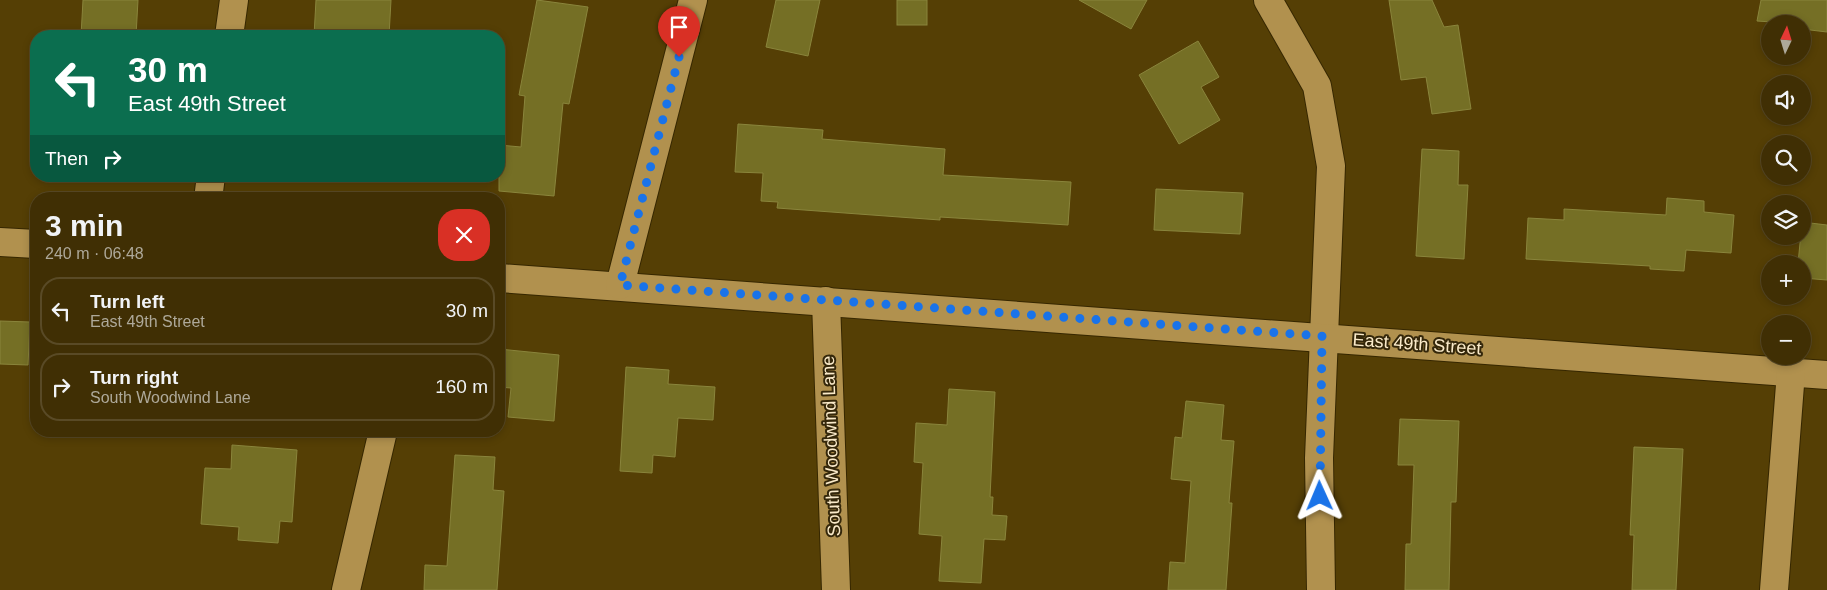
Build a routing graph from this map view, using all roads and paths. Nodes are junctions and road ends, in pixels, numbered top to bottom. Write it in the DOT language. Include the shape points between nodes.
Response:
graph roads {
  1 [pos="234,0"];
  2 [pos="693,0"];
  3 [pos="1268,0"];
  4 [pos="230,30"];
  5 [pos="0,242"];
  6 [pos="30,244"];
  7 [pos="505,278"];
  8 [pos="620,285"];
  9 [pos="826,301"];
  10 [pos="1322,336"];
  11 [pos="1791,372"];
  12 [pos="1827,375"];
  13 [pos="382,437"];
  14 [pos="346,590"];
  15 [pos="836,590"];
  16 [pos="1321,590"];
  17 [pos="1774,590"];
  1 -- 4 [label="street"];
  2 -- 8 [label="street"];
  3 -- 10 [label="street" via="1318,86 1331,166"];
  5 -- 6 [label="street"];
  7 -- 8 [label="street, East 49th Street"];
  8 -- 9 [label="street, East 49th Street"];
  9 -- 10 [label="street, East 49th Street"];
  9 -- 15 [label="street, South Woodwind Lane"];
  10 -- 11 [label="street, East 49th Street"];
  10 -- 16 [label="street"];
  11 -- 12 [label="street, East 49th Street"];
  11 -- 17 [label="street"];
  13 -- 14 [label="street"];
}
